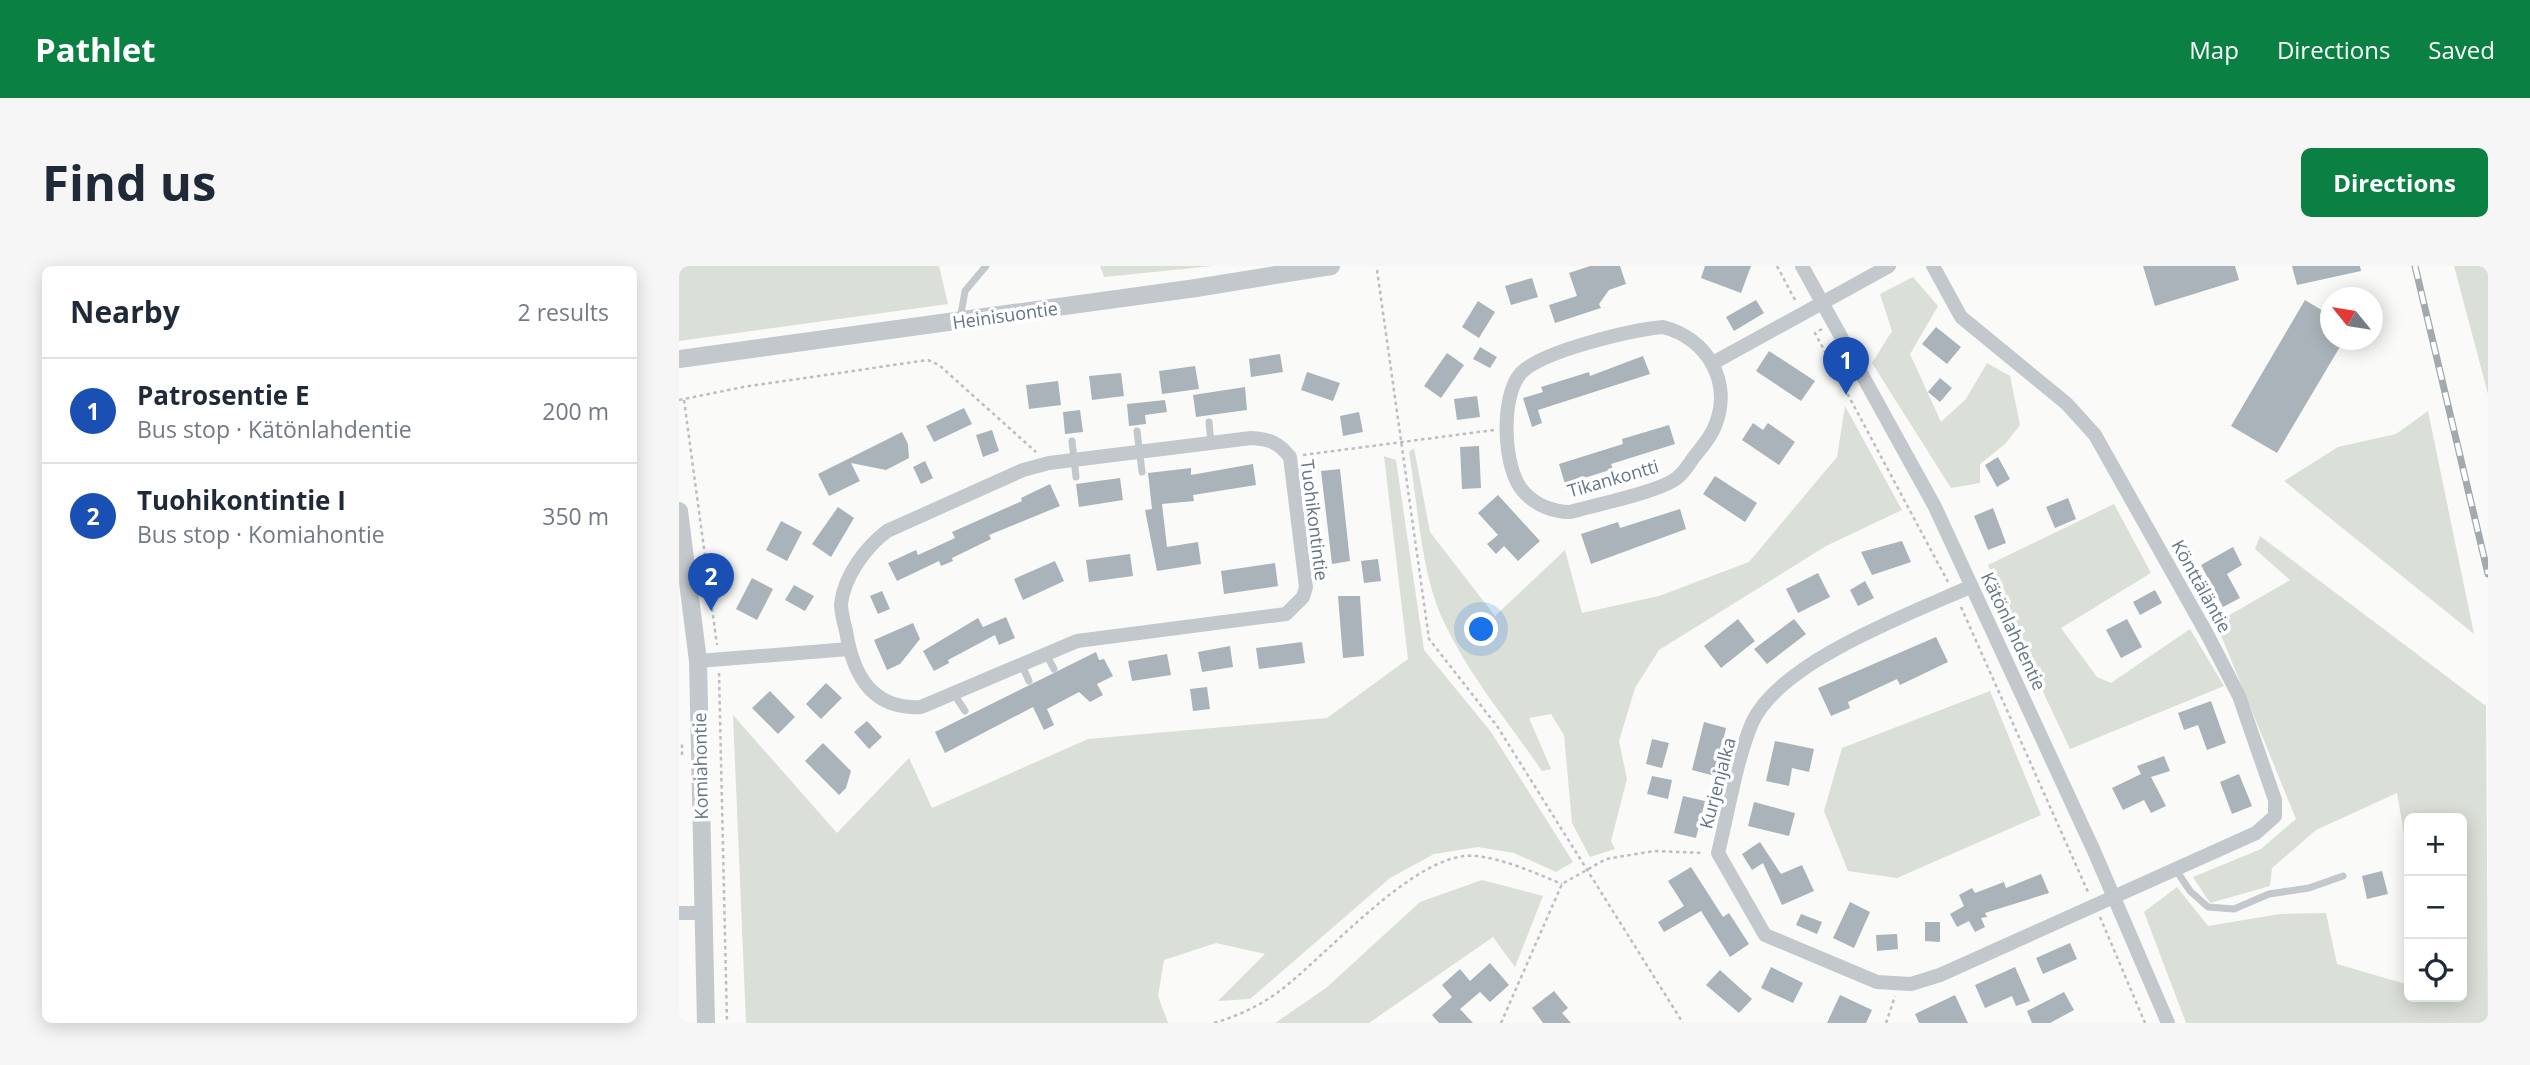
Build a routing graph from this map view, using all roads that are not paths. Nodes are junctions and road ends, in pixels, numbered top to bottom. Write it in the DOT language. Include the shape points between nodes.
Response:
graph roads {
  1 [pos="986,266"];
  2 [pos="1331,266"];
  3 [pos="1802,266"];
  4 [pos="1889,266"];
  5 [pos="1933,266"];
  6 [pos="1306,268"];
  7 [pos="1822,302"];
  8 [pos="960,321"];
  9 [pos="679,359"];
  10 [pos="1713,363"];
  11 [pos="1209,422"];
  12 [pos="1137,431"];
  13 [pos="1072,441"];
  14 [pos="1211,443"];
  15 [pos="1140,451"];
  16 [pos="1074,459"];
  17 [pos="1142,472"];
  18 [pos="1076,477"];
  19 [pos="679,511"];
  20 [pos="1972,586"];
  21 [pos="849,649"];
  22 [pos="1045,652"];
  23 [pos="698,661"];
  24 [pos="1021,663"];
  25 [pos="1054,669"];
  26 [pos="1029,681"];
  27 [pos="954,694"];
  28 [pos="965,711"];
  29 [pos="2176,869"];
  30 [pos="2343,876"];
  31 [pos="2114,896"];
  32 [pos="679,913"];
  33 [pos="703,913"];
  34 [pos="706,1023"];
  35 [pos="2168,1023"];
  1 -- 8 [label="lane" via="965,291"];
  2 -- 6 [label="street, Heinisuontie"];
  3 -- 7 [label="street, Kätönlahdentie"];
  4 -- 7 [label="street"];
  5 -- 29 [label="street, Könttäläntie" via="1961,317 2084,419 2239,696 2275,800 2275,816 2256,833"];
  6 -- 8 [label="street, Heinisuontie"];
  7 -- 10 [label="street"];
  7 -- 20 [label="street, Kätönlahdentie" via="1935,507"];
  8 -- 9 [label="street, Heinisuontie"];
  10 -- 10 [label="street, Tikankontti" via="1720,395 1715,428 1678,477 1570,512 1540,505 1516,482 1506,428 1508,401 1519,375 1535,362 1637,329 1663,327 1698,344"];
  11 -- 14 [label="lane"];
  12 -- 15 [label="lane"];
  13 -- 16 [label="lane"];
  14 -- 15 [label="street, Tuohikontintie"];
  14 -- 22 [label="street, Tuohikontintie" via="1267,439 1290,457 1306,587 1303,597 1286,614 1077,641"];
  15 -- 16 [label="street, Tuohikontintie"];
  15 -- 17 [label="lane"];
  16 -- 18 [label="lane"];
  16 -- 21 [label="street, Tuohikontintie" via="1023,470 874,541 852,573 841,604"];
  19 -- 23 [label="street, Komiahontie"];
  20 -- 31 [label="street, Kätönlahdentie"];
  20 -- 31 [label="street, Kurjenjalka" via="1830,651 1765,704 1751,725 1718,853 1765,935 1852,973 1899,985 1940,975"];
  21 -- 23 [label="street"];
  21 -- 27 [label="street, Tuohikontintie" via="868,688 886,703 921,707"];
  22 -- 24 [label="street, Tuohikontintie"];
  22 -- 25 [label="lane"];
  23 -- 33 [label="street, Komiahontie"];
  24 -- 26 [label="lane"];
  24 -- 27 [label="street, Tuohikontintie"];
  27 -- 28 [label="lane"];
  29 -- 30 [label="lane" via="2208,908 2234,909 2269,894 2309,888"];
  29 -- 31 [label="street, Könttäläntie"];
  31 -- 35 [label="street, Kätönlahdentie"];
  32 -- 33 [label="street"];
  33 -- 34 [label="street, Komiahontie"];
}
